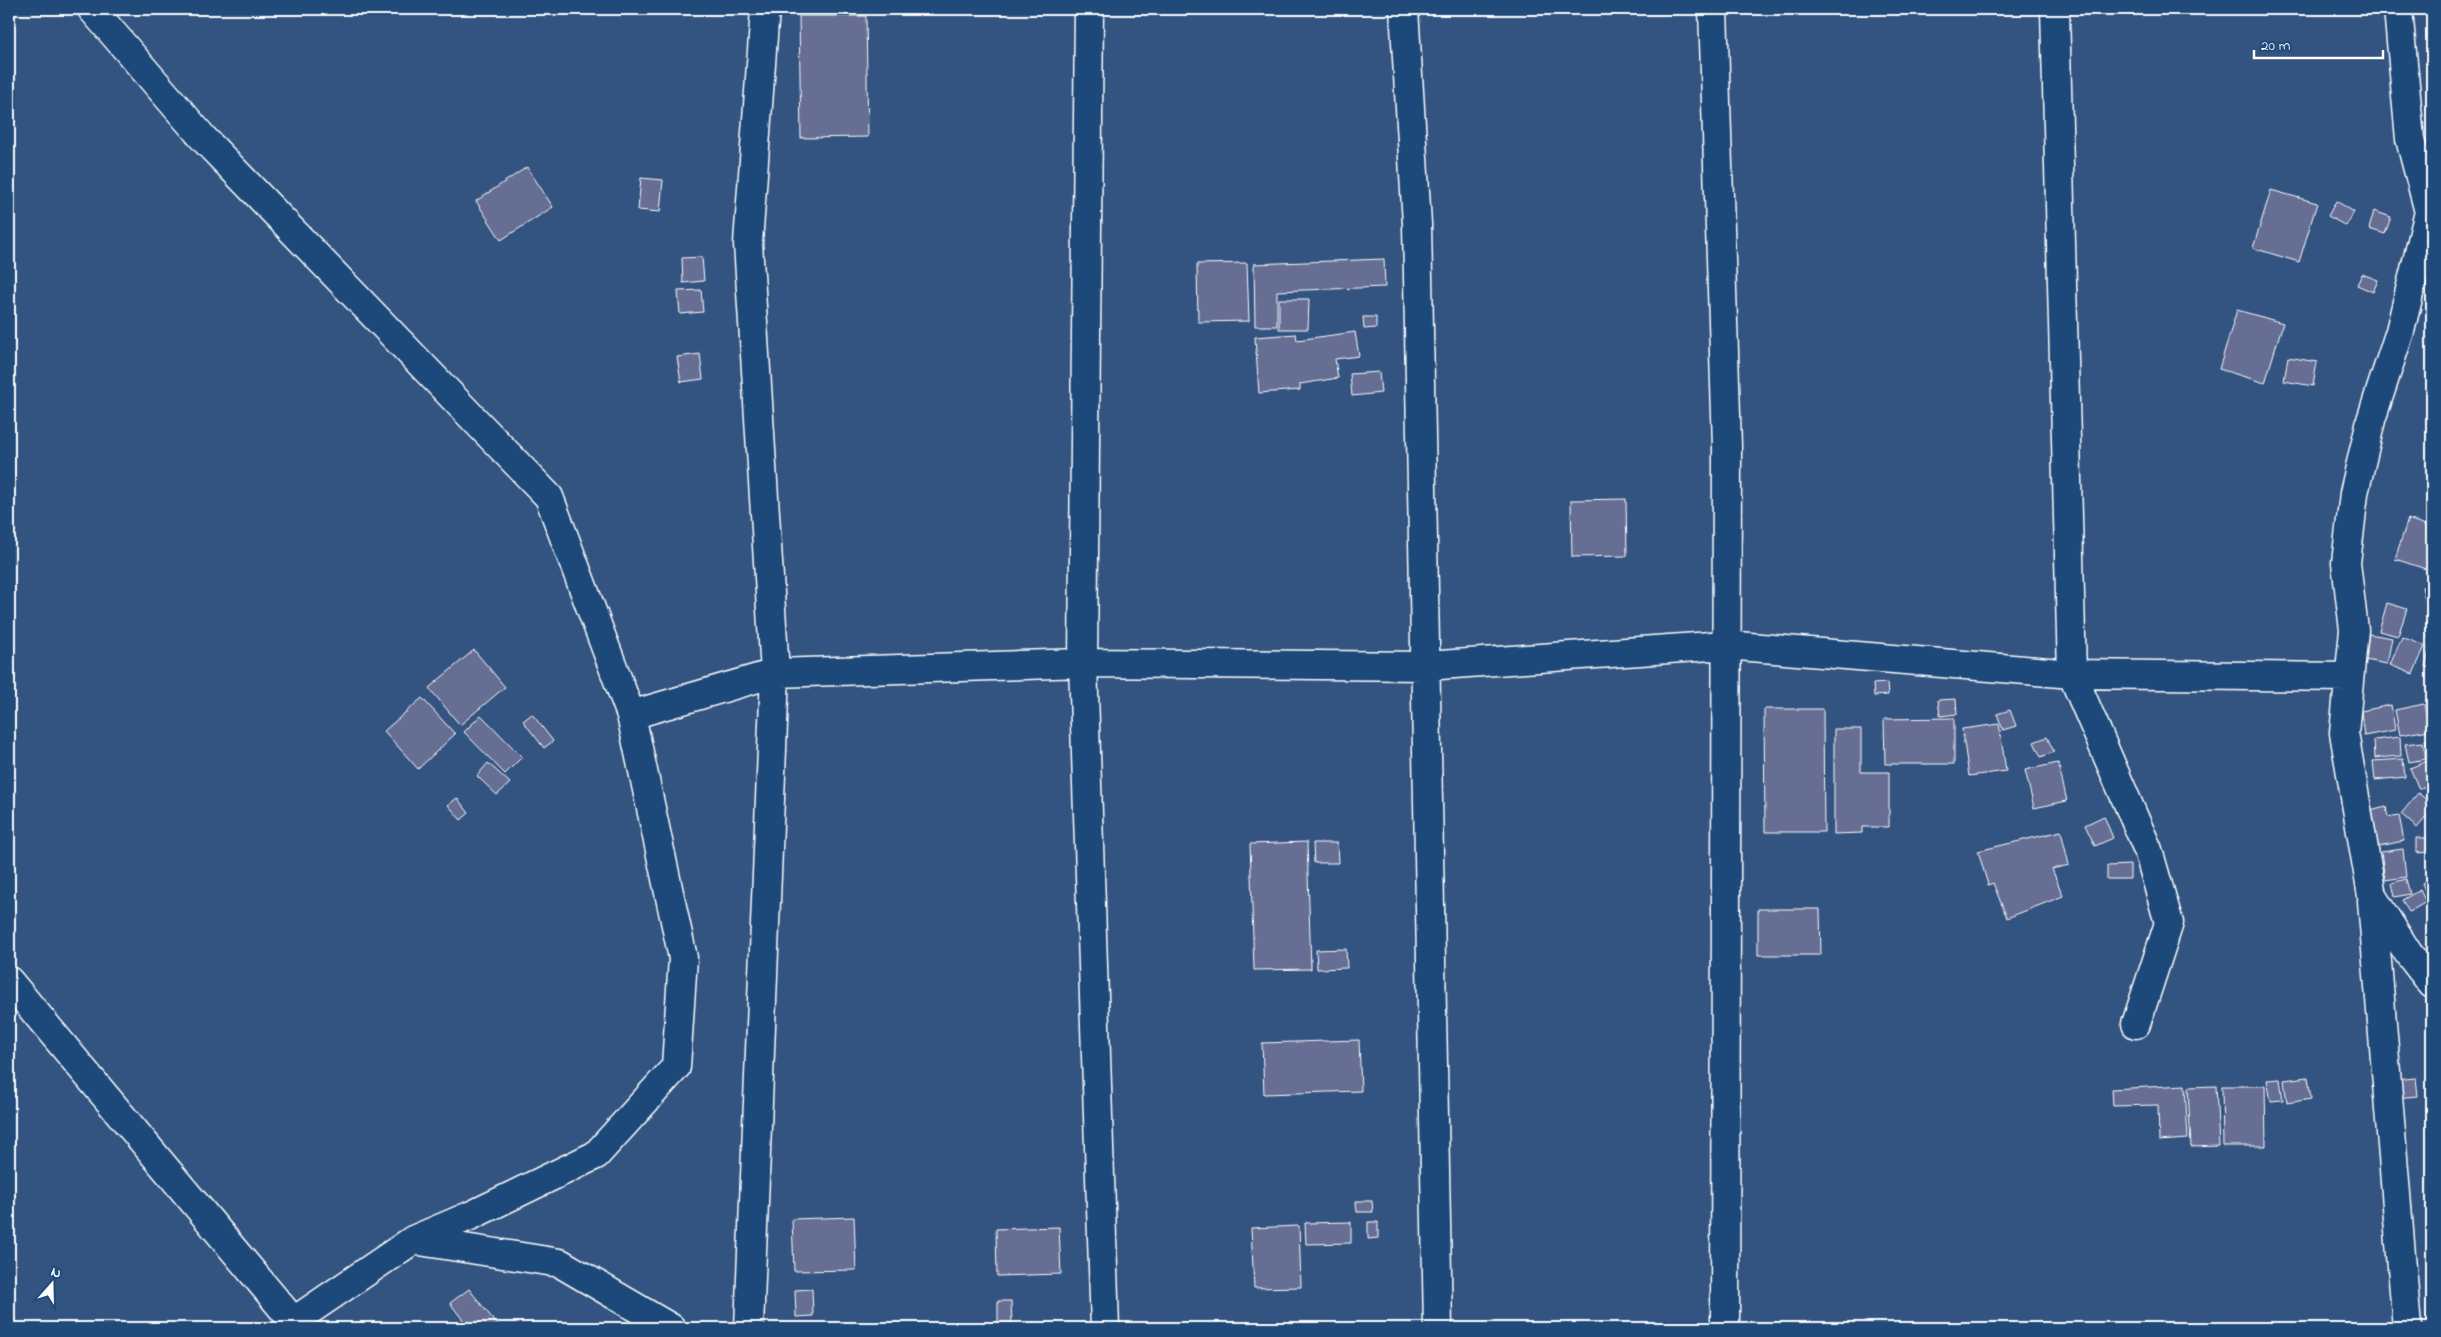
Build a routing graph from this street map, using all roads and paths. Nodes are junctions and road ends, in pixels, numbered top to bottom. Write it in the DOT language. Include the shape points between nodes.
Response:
graph roads {
  1 [pos="92,9"];
  2 [pos="766,9"];
  3 [pos="1089,9"];
  4 [pos="1404,9"];
  5 [pos="1713,9"];
  6 [pos="2055,9"];
  7 [pos="2398,9"];
  8 [pos="1726,646"];
  9 [pos="1083,663"];
  10 [pos="1426,666"];
  11 [pos="775,673"];
  12 [pos="2072,674"];
  13 [pos="2349,677"];
  14 [pos="631,715"];
  15 [pos="2372,896"];
  16 [pos="9,981"];
  17 [pos="2432,984"];
  18 [pos="2136,1024"];
  19 [pos="413,1240"];
  20 [pos="297,1325"];
  21 [pos="671,1328"];
  22 [pos="749,1328"];
  23 [pos="1105,1328"];
  24 [pos="1438,1328"];
  25 [pos="1725,1328"];
  26 [pos="2407,1328"];
  1 -- 14 [label="street" via="204,139 549,497"];
  2 -- 11 [label="street" via="748,243"];
  3 -- 9 [label="street"];
  4 -- 10 [label="street" via="1417,224"];
  5 -- 8 [label="street" via="1727,446"];
  6 -- 12 [label="street"];
  7 -- 13 [label="street" via="2410,139 2429,212 2400,331 2371,420 2354,493 2346,562 2354,630"];
  8 -- 10 [label="street"];
  8 -- 12 [label="street"];
  8 -- 25 [label="street"];
  9 -- 10 [label="street"];
  9 -- 11 [label="street"];
  9 -- 23 [label="street"];
  10 -- 24 [label="street"];
  11 -- 14 [label="street"];
  11 -- 22 [label="street"];
  12 -- 13 [label="street"];
  12 -- 18 [label="street" via="2148,850 2169,923"];
  13 -- 15 [label="street" via="2344,733"];
  14 -- 19 [label="street" via="683,958 676,1067 596,1155"];
  15 -- 17 [label="street"];
  15 -- 26 [label="street"];
  16 -- 20 [label="street"];
  19 -- 20 [label="street"];
  19 -- 21 [label="street" via="560,1263"];
}
